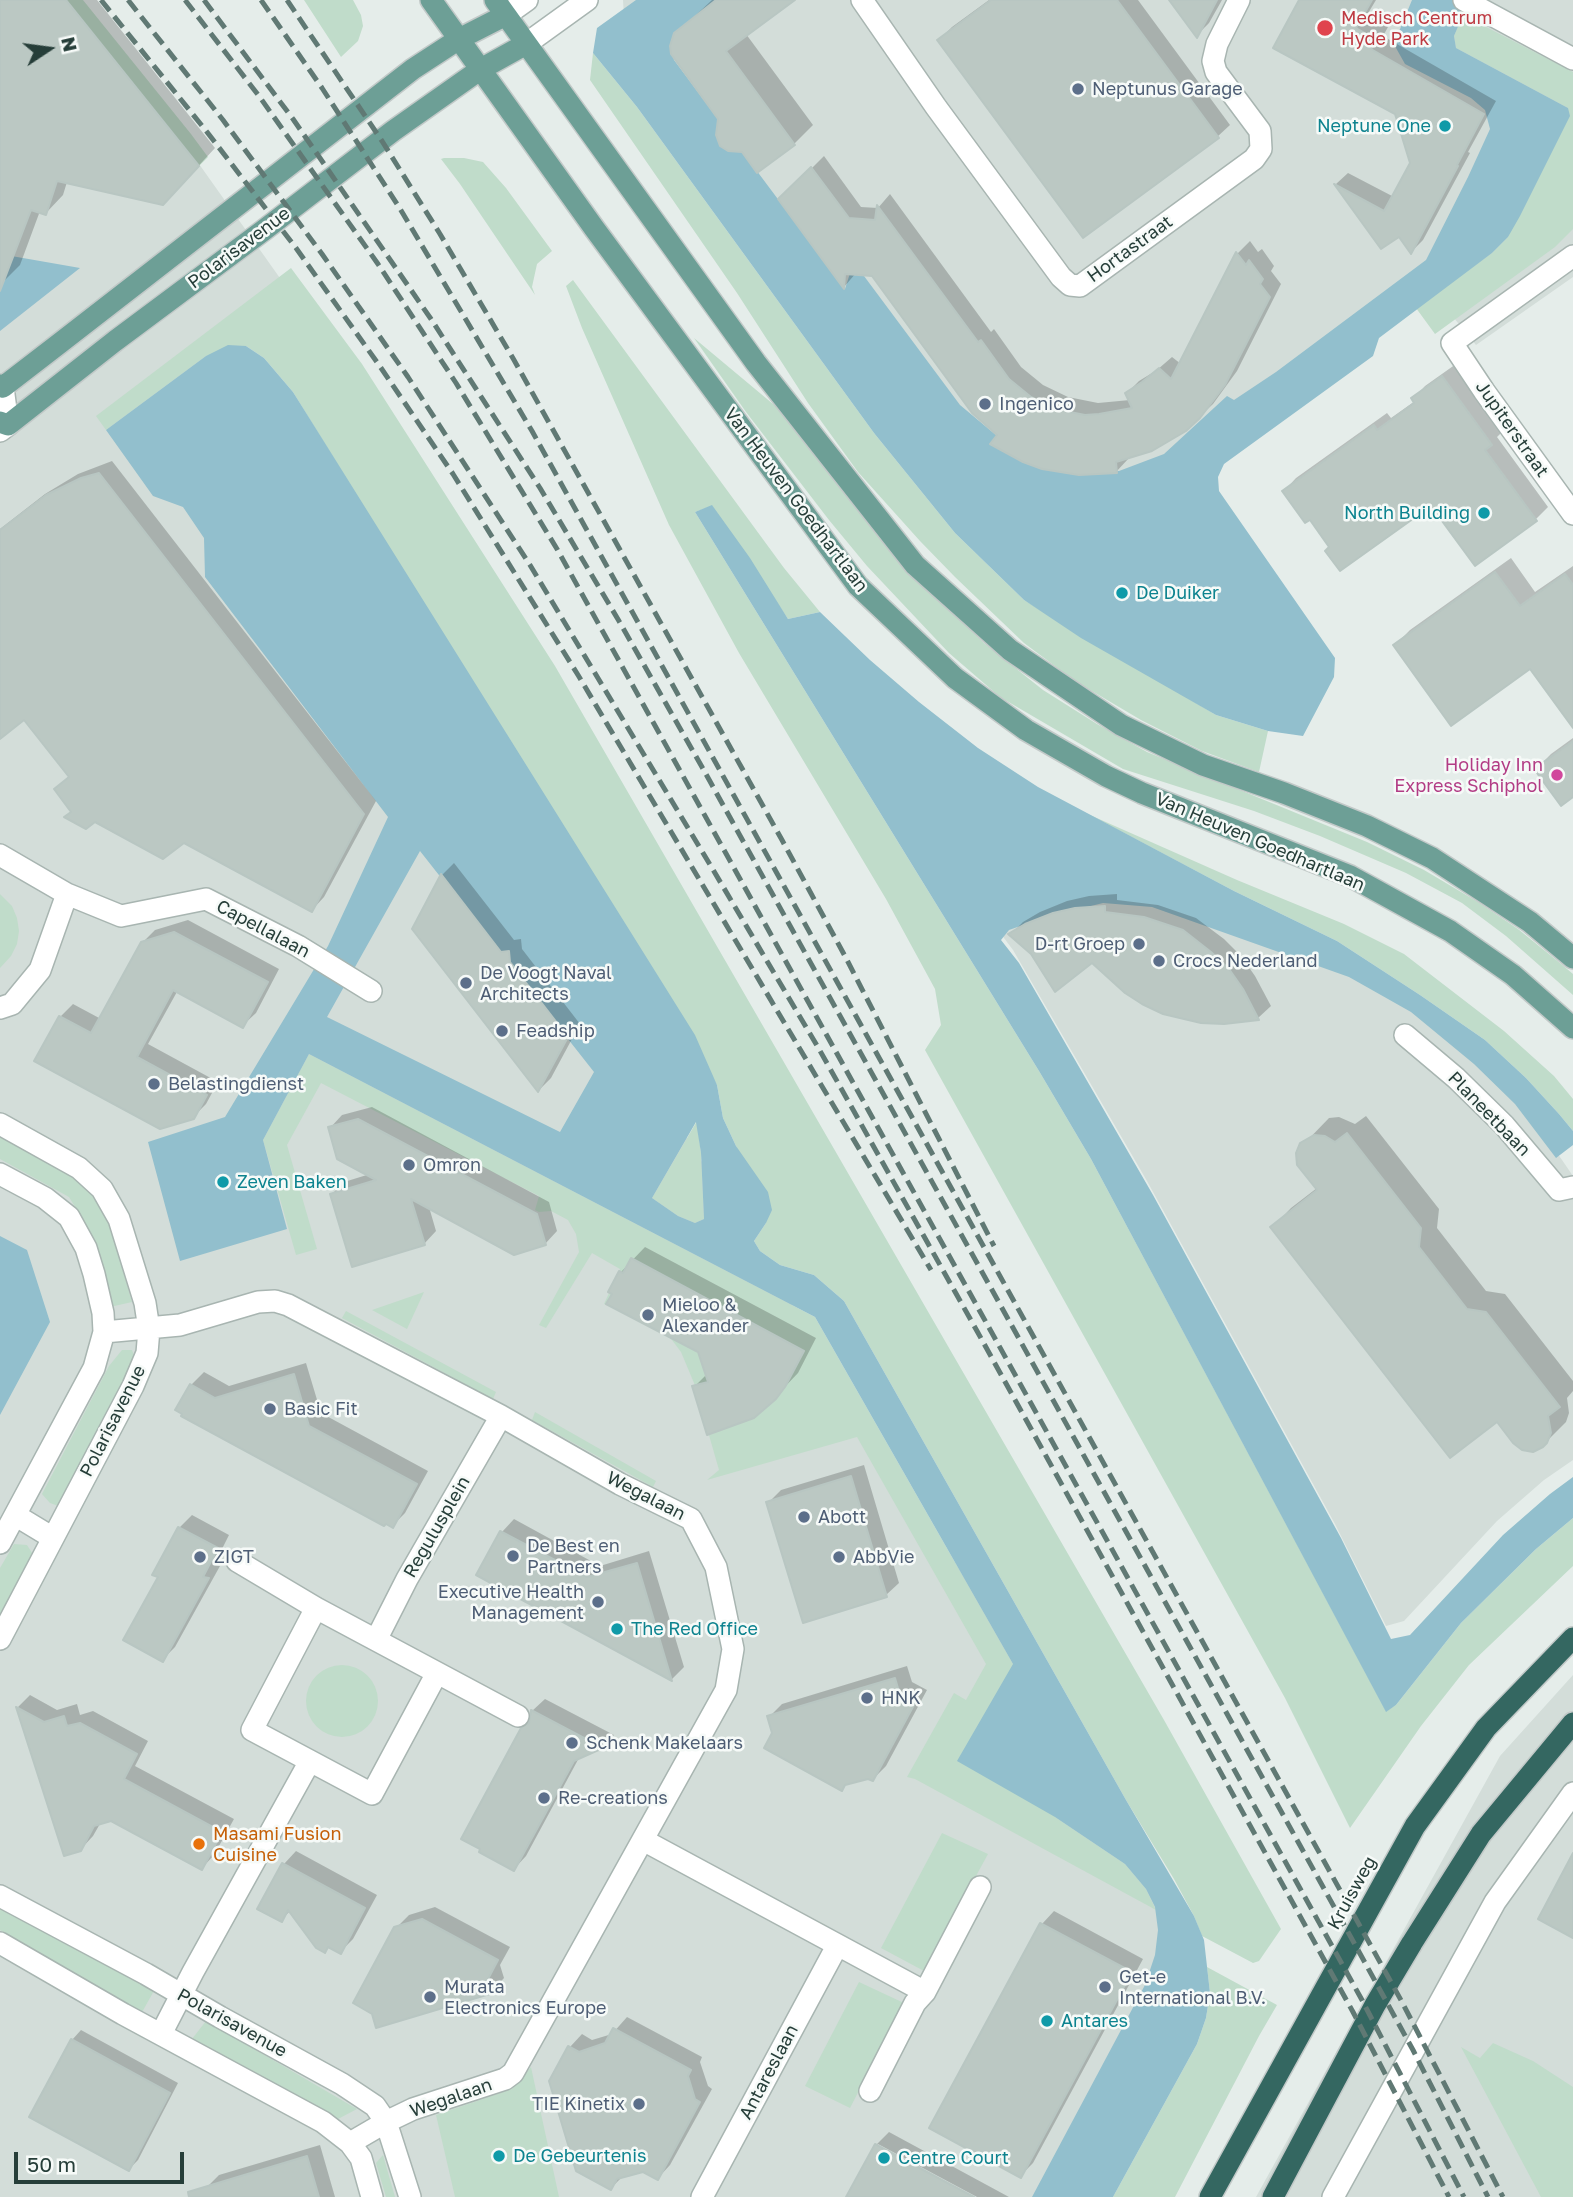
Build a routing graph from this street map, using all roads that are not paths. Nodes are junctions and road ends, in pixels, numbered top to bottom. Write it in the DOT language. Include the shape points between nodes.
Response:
graph roads {
  1 [pos="431,0"];
  2 [pos="527,0"];
  3 [pos="587,0"];
  4 [pos="1239,0"];
  5 [pos="864,3"];
  6 [pos="1472,4"];
  7 [pos="501,7"];
  8 [pos="460,39"];
  9 [pos="526,44"];
  10 [pos="1573,59"];
  11 [pos="481,69"];
  12 [pos="1573,256"];
  13 [pos="1,387"];
  14 [pos="3,426"];
  15 [pos="1573,514"];
  16 [pos="0,855"];
  17 [pos="67,894"];
  18 [pos="1573,958"];
  19 [pos="371,991"];
  20 [pos="0,1008"];
  21 [pos="1573,1028"];
  22 [pos="1405,1035"];
  23 [pos="0,1124"];
  24 [pos="0,1174"];
  25 [pos="1572,1185"];
  26 [pos="149,1329"];
  27 [pos="104,1332"];
  28 [pos="501,1416"];
  29 [pos="15,1515"];
  30 [pos="53,1538"];
  31 [pos="0,1543"];
  32 [pos="237,1561"];
  33 [pos="316,1608"];
  34 [pos="1573,1638"];
  35 [pos="0,1639"];
  36 [pos="376,1640"];
  37 [pos="437,1672"];
  38 [pos="518,1716"];
  39 [pos="1573,1723"];
  40 [pos="310,1761"];
  41 [pos="1573,1793"];
  42 [pos="643,1840"];
  43 [pos="981,1887"];
  44 [pos="0,1896"];
  45 [pos="0,1942"];
  46 [pos="837,1946"];
  47 [pos="925,1992"];
  48 [pos="181,1995"];
  49 [pos="161,2034"];
  50 [pos="870,2091"];
  51 [pos="387,2122"];
  52 [pos="350,2143"];
  53 [pos="372,2197"];
  54 [pos="410,2197"];
  55 [pos="702,2197"];
  56 [pos="1210,2197"];
  57 [pos="1273,2197"];
  58 [pos="1333,2197"];
  1 -- 8 [label="main road, Van Heuven Goedhartlaan"];
  2 -- 7 [label="street"];
  3 -- 9 [label="street"];
  4 -- 5 [label="street, Hortastraat" via="1213,61 1216,72 1260,131 1261,149 1254,159 1080,286 1061,277"];
  6 -- 10 [label="street"];
  7 -- 8 [label="main road, Polarisavenue"];
  7 -- 9 [label="main road"];
  8 -- 11 [label="main road, Van Heuven Goedhartlaan"];
  8 -- 13 [label="main road, Polarisavenue" via="414,69"];
  9 -- 11 [label="main road, Polarisavenue"];
  9 -- 18 [label="main road" via="756,363 907,555 1010,650 1133,731 1203,765 1367,826 1432,858 1530,922"];
  11 -- 14 [label="main road, Polarisavenue"];
  11 -- 21 [label="main road, Van Heuven Goedhartlaan" via="858,586 955,678 1026,730 1106,776 1350,876 1450,931 1513,975"];
  12 -- 15 [label="street, Jupiterstraat" via="1452,342"];
  13 -- 14 [label="street"];
  16 -- 17 [label="street, Capellalaan"];
  17 -- 19 [label="street, Capellalaan" via="121,916 206,899 298,946"];
  17 -- 20 [label="street" via="40,970 12,1004"];
  22 -- 25 [label="street, Planeetbaan" via="1504,1125 1559,1190"];
  23 -- 26 [label="street, Polarisavenue" via="79,1168 102,1189 120,1219"];
  24 -- 27 [label="street" via="69,1217 94,1274"];
  26 -- 27 [label="street, Wegalaan"];
  26 -- 28 [label="street, Wegalaan" via="180,1325 258,1301 275,1301"];
  26 -- 30 [label="street, Polarisavenue" via="147,1353 133,1386"];
  27 -- 29 [label="street" via="94,1368"];
  28 -- 36 [label="street, Regulusplein"];
  28 -- 42 [label="street, Wegalaan" via="691,1519 716,1567 733,1649 726,1690"];
  29 -- 30 [label="street"];
  29 -- 31 [label="street"];
  30 -- 35 [label="street, Polarisavenue"];
  32 -- 33 [label="street"];
  33 -- 36 [label="street"];
  33 -- 40 [label="street" via="252,1730"];
  34 -- 56 [label="highway, Kruisweg" via="1486,1728 1415,1826"];
  36 -- 37 [label="street"];
  37 -- 38 [label="street"];
  37 -- 40 [label="street" via="372,1794"];
  39 -- 57 [label="highway" via="1482,1834 1419,1932"];
  40 -- 48 [label="street"];
  41 -- 58 [label="street" via="1495,1902"];
  42 -- 46 [label="street"];
  42 -- 51 [label="street, Wegalaan" via="513,2073 505,2080 413,2109"];
  43 -- 47 [label="street"];
  44 -- 48 [label="street, Polarisavenue"];
  45 -- 49 [label="street"];
  46 -- 47 [label="street"];
  46 -- 55 [label="street, Antareslaan"];
  47 -- 50 [label="street"];
  48 -- 49 [label="street"];
  48 -- 51 [label="street, Polarisavenue" via="342,2084 375,2106"];
  49 -- 52 [label="street" via="323,2122"];
  51 -- 52 [label="street, Wegalaan"];
  51 -- 54 [label="street, Polarisavenue"];
  52 -- 53 [label="street" via="361,2158"];
}
